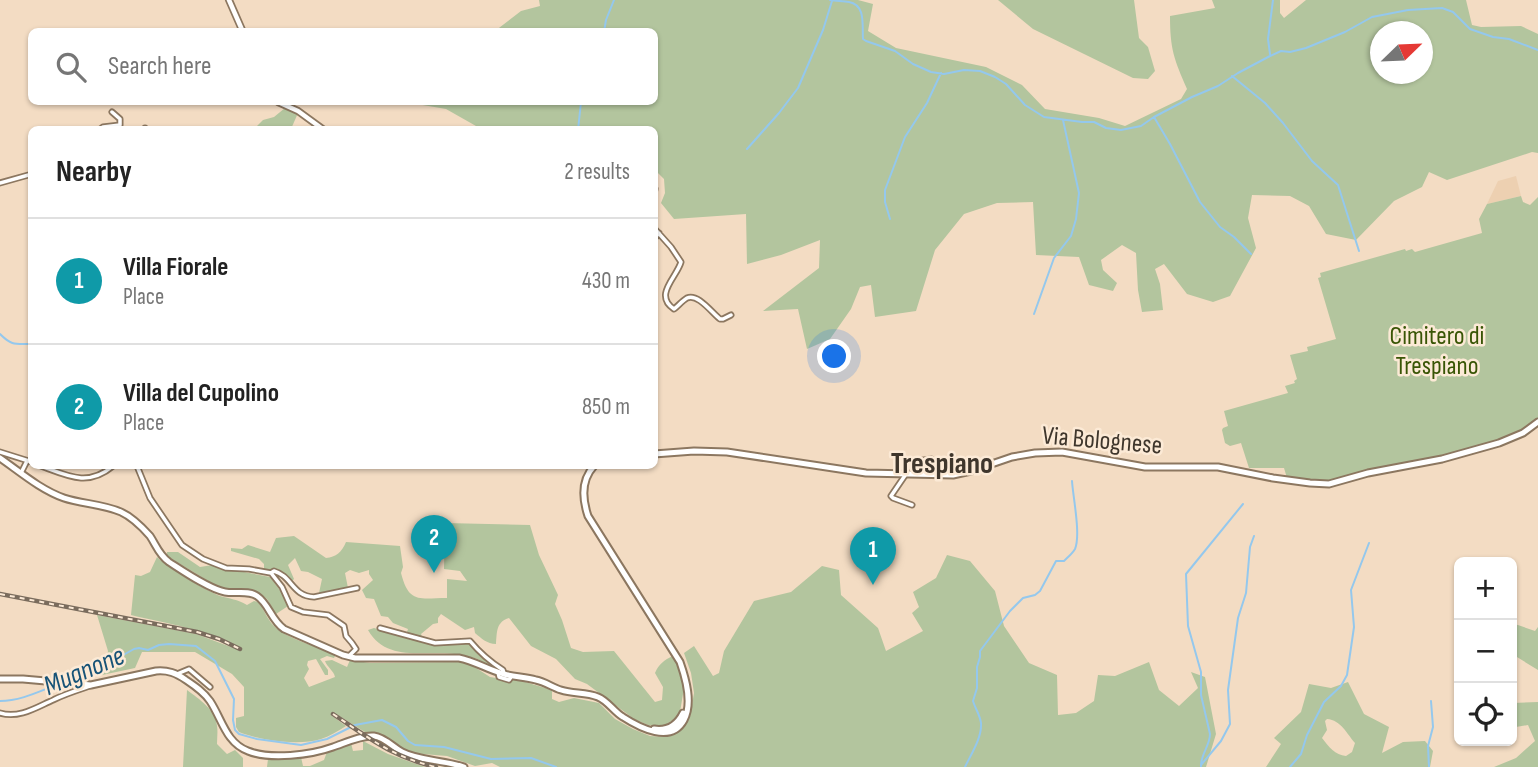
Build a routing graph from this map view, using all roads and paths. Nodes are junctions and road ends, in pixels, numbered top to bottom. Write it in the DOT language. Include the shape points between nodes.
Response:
graph roads {
  1 [pos="229,0"];
  2 [pos="241,28"];
  3 [pos="285,105"];
  4 [pos="112,112"];
  5 [pos="112,126"];
  6 [pos="319,126"];
  7 [pos="28,175"];
  8 [pos="0,183"];
  9 [pos="659,233"];
  10 [pos="731,315"];
  11 [pos="1538,422"];
  12 [pos="0,452"];
  13 [pos="658,454"];
  14 [pos="0,458"];
  15 [pos="931,459"];
  16 [pos="28,461"];
  17 [pos="28,462"];
  18 [pos="50,469"];
  19 [pos="108,469"];
  20 [pos="138,469"];
  21 [pos="591,469"];
  22 [pos="21,473"];
  23 [pos="906,474"];
  24 [pos="915,474"];
  25 [pos="912,505"];
  26 [pos="271,573"];
  27 [pos="357,588"];
  28 [pos="380,628"];
  29 [pos="349,656"];
  30 [pos="501,673"];
  31 [pos="177,674"];
  32 [pos="0,679"];
  33 [pos="91,685"];
  34 [pos="210,687"];
  35 [pos="0,713"];
  36 [pos="464,767"];
  1 -- 2 [label="street"];
  3 -- 6 [label="street"];
  4 -- 5 [label="street" via="120,125"];
  7 -- 8 [label="street"];
  9 -- 10 [label="street" via="681,262 666,290 669,306 674,309 693,297 720,320"];
  11 -- 24 [label="main road, Via Bolognese" via="1499,443 1329,484 1218,467 1145,467 1062,452 1012,457 960,475"];
  12 -- 16 [label="street"];
  13 -- 23 [label="main road, Via Bolognese" via="727,452 866,473"];
  14 -- 22 [label="main road"];
  15 -- 24 [label="street" via="917,461"];
  17 -- 22 [label="street"];
  18 -- 19 [label="street" via="81,479"];
  20 -- 26 [label="street" via="155,508 185,547 226,568"];
  21 -- 30 [label="main road" via="584,486 588,516 680,662 688,694 682,716 660,730 621,716 599,697"];
  22 -- 29 [label="main road" via="61,497 120,511 141,527 167,561 215,589 257,596 284,629"];
  23 -- 24 [label="main road, Via Bolognese"];
  23 -- 25 [label="street" via="891,496"];
  26 -- 27 [label="street" via="281,573 307,597"];
  26 -- 29 [label="street" via="291,607 328,615 344,626 356,649"];
  28 -- 30 [label="street" via="435,643 470,641 503,670"];
  29 -- 30 [label="main road" via="469,659"];
  31 -- 33 [label="main road" via="156,671"];
  31 -- 34 [label="street" via="189,669"];
  31 -- 36 [label="main road" via="205,695 234,743 250,752 309,753 375,736 414,757"];
  32 -- 33 [label="main road"];
  33 -- 35 [label="street" via="28,711"];
}
